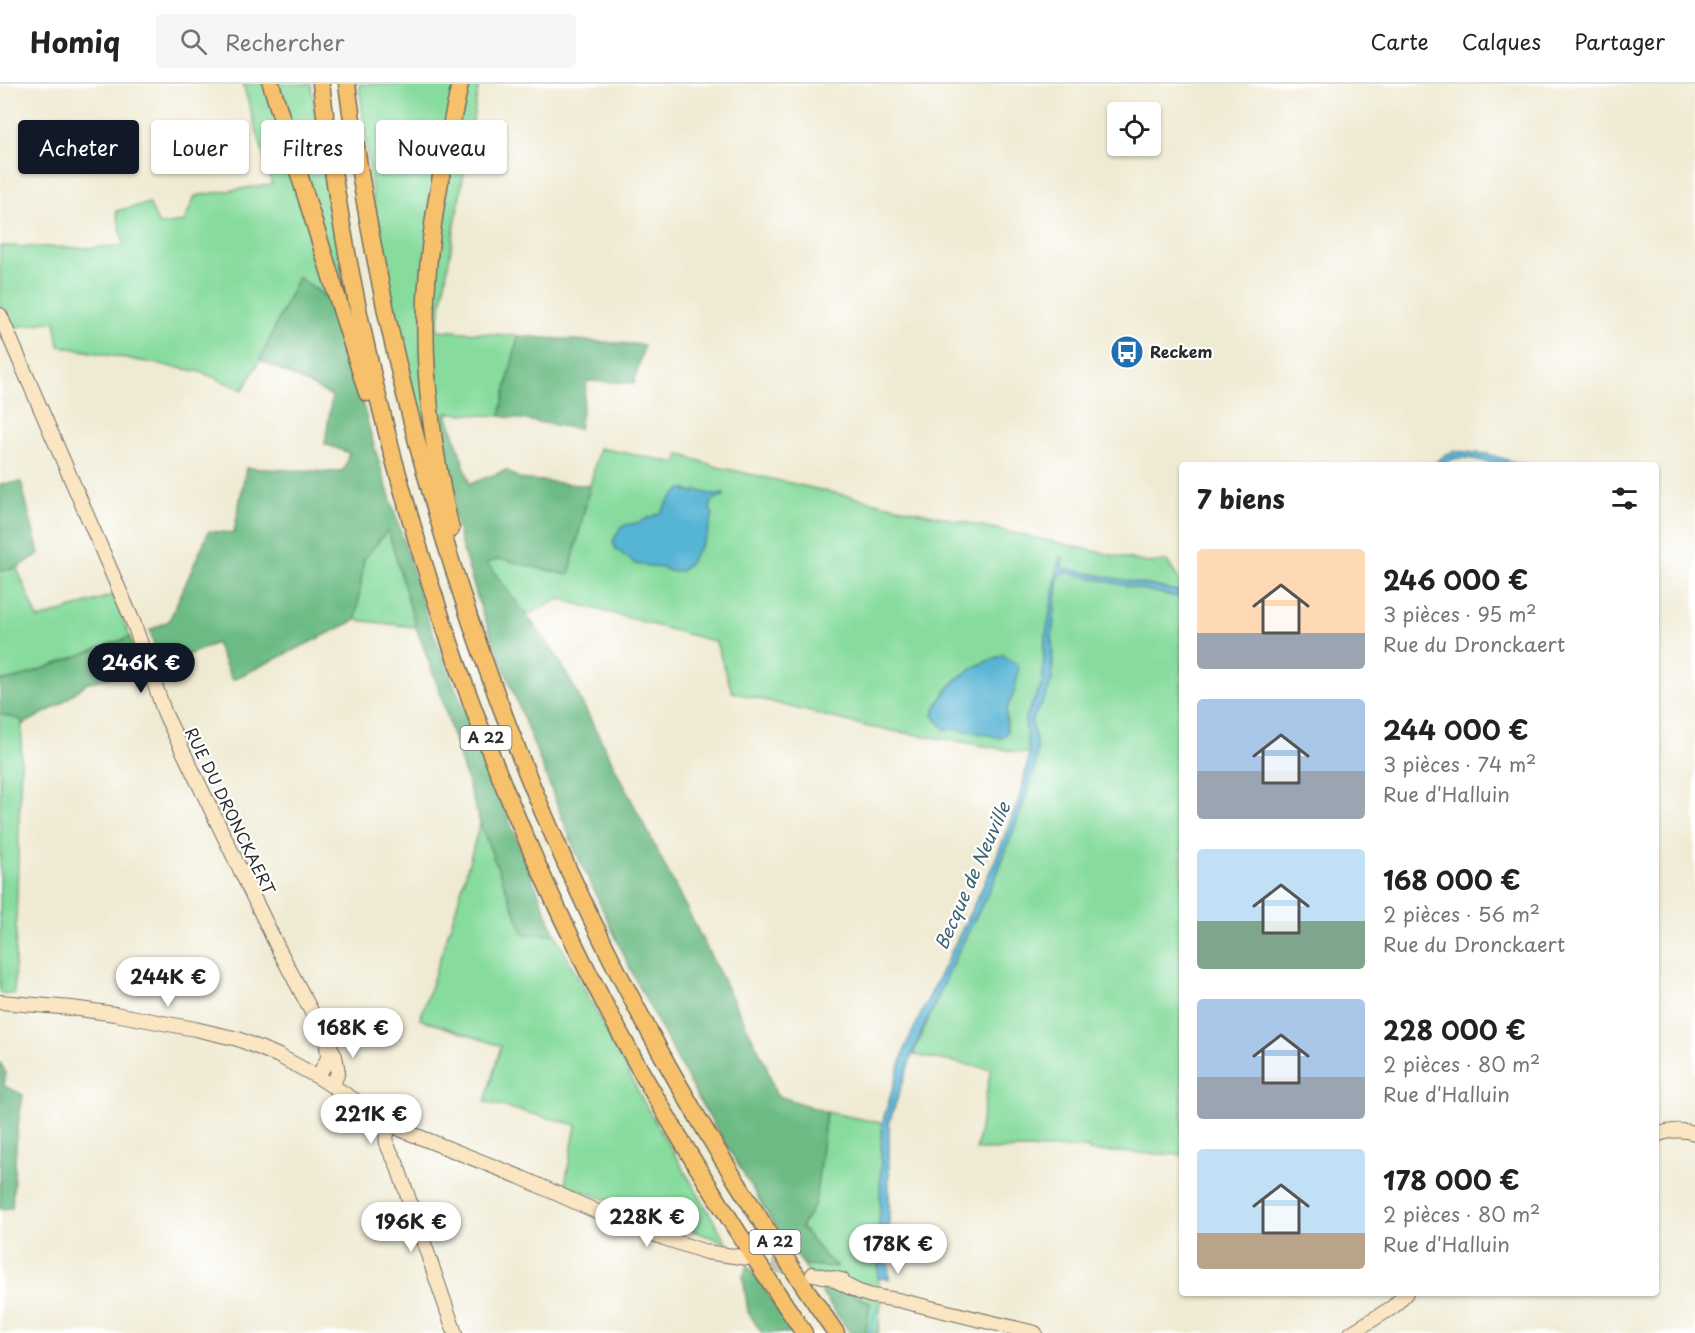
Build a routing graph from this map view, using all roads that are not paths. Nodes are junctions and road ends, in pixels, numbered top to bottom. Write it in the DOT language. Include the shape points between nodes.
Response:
graph roads {
  1 [pos="271,84"];
  2 [pos="321,84"];
  3 [pos="347,84"];
  4 [pos="460,84"];
  5 [pos="0,307"];
  6 [pos="0,315"];
  7 [pos="7,329"];
  8 [pos="464,679"];
  9 [pos="492,683"];
  10 [pos="0,1002"];
  11 [pos="324,1037"];
  12 [pos="318,1077"];
  13 [pos="333,1085"];
  14 [pos="390,1124"];
  15 [pos="405,1131"];
  16 [pos="1695,1133"];
  17 [pos="1659,1134"];
  18 [pos="396,1162"];
  19 [pos="561,1194"];
  20 [pos="813,1274"];
  21 [pos="1404,1296"];
  22 [pos="455,1333"];
  23 [pos="804,1333"];
  24 [pos="836,1333"];
  25 [pos="1035,1333"];
  26 [pos="1351,1333"];
  1 -- 8 [label="highway" via="420,572"];
  2 -- 8 [label="highway, A 22" via="343,229 373,374 407,507"];
  3 -- 9 [label="highway, A 22" via="373,251 403,392 438,522"];
  4 -- 9 [label="highway" via="431,238 425,308 426,356 441,484"];
  5 -- 7 [label="main road, RUE DU DRONCKAERT"];
  6 -- 7 [label="main road, RUE DU DRONCKAERT"];
  7 -- 11 [label="main road, RUE DU DRONCKAERT" via="134,624 165,714"];
  8 -- 23 [label="highway, A 22" via="521,825 615,1023 683,1144"];
  9 -- 24 [label="highway, A 22" via="558,846 645,1024 716,1150"];
  10 -- 12 [label="main road" via="115,1014 219,1034 257,1046"];
  11 -- 12 [label="main road, RUE DU DRONCKAERT" via="328,1058"];
  11 -- 13 [label="main road, RUE DU DRONCKAERT" via="338,1063"];
  12 -- 13 [label="main road"];
  13 -- 14 [label="main road"];
  14 -- 15 [label="main road"];
  14 -- 18 [label="main road" via="386,1141"];
  15 -- 18 [label="main road" via="396,1151"];
  15 -- 19 [label="main road"];
  16 -- 17 [label="main road" via="1672,1130"];
  18 -- 22 [label="main road"];
  19 -- 19 [label="main road" via="689,1247 747,1258"];
  20 -- 25 [label="main road" via="866,1294"];
  21 -- 26 [label="main road"];
}
